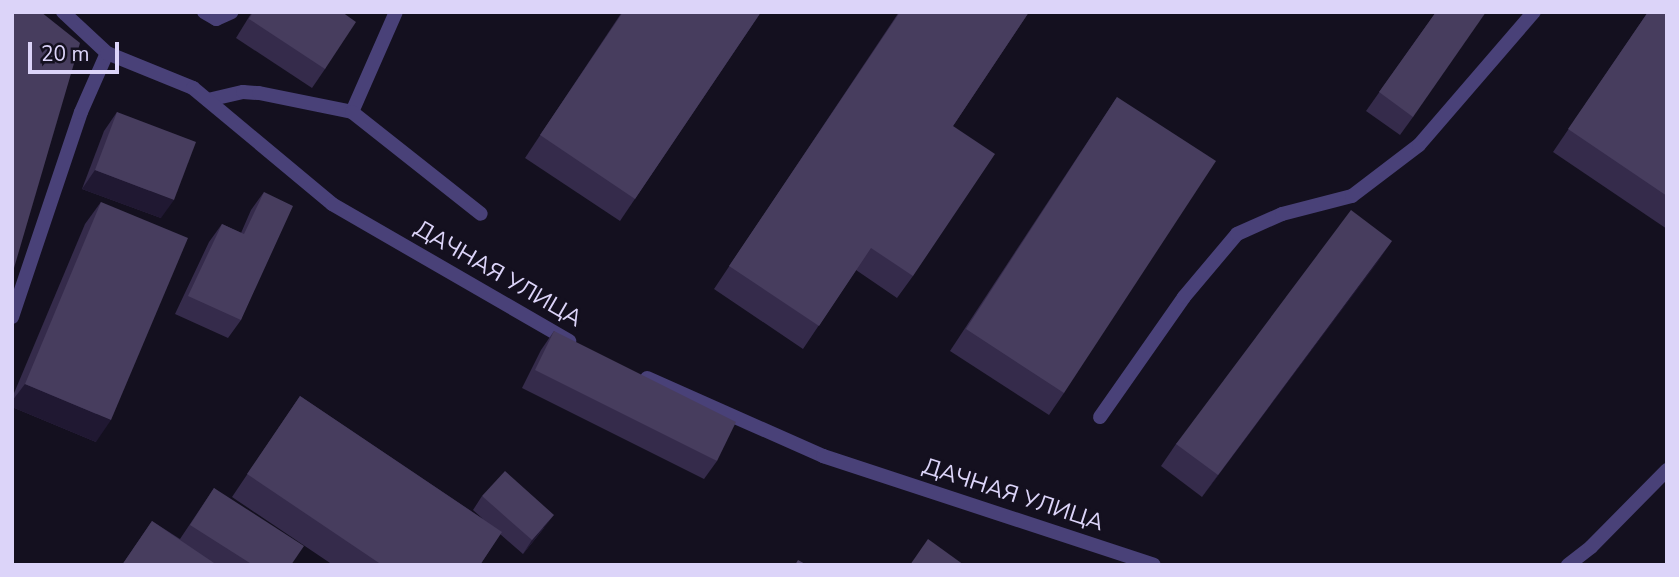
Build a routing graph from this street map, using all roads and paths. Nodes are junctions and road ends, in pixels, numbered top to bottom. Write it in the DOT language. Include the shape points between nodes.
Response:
graph roads {
  1 [pos="63,12"];
  2 [pos="204,12"];
  3 [pos="232,12"];
  4 [pos="396,12"];
  5 [pos="1535,12"];
  6 [pos="107,52"];
  7 [pos="208,100"];
  8 [pos="352,112"];
  9 [pos="481,214"];
  10 [pos="12,317"];
  11 [pos="586,352"];
  12 [pos="636,374"];
  13 [pos="1100,417"];
  14 [pos="1667,470"];
  15 [pos="1154,565"];
  16 [pos="1568,565"];
  1 -- 6 [label="street, ДАЧНАЯ УЛИЦА"];
  2 -- 3 [label="street" via="216,19"];
  4 -- 8 [label="street"];
  5 -- 13 [label="street" via="1419,145 1352,197 1282,214 1237,234 1184,297"];
  6 -- 7 [label="street, ДАЧНАЯ УЛИЦА" via="193,88"];
  6 -- 10 [label="street" via="81,112"];
  7 -- 8 [label="street" via="259,93"];
  7 -- 11 [label="street, ДАЧНАЯ УЛИЦА" via="332,204"];
  8 -- 9 [label="street"];
  12 -- 15 [label="street, ДАЧНАЯ УЛИЦА" via="823,456"];
  14 -- 16 [label="street"];
}
